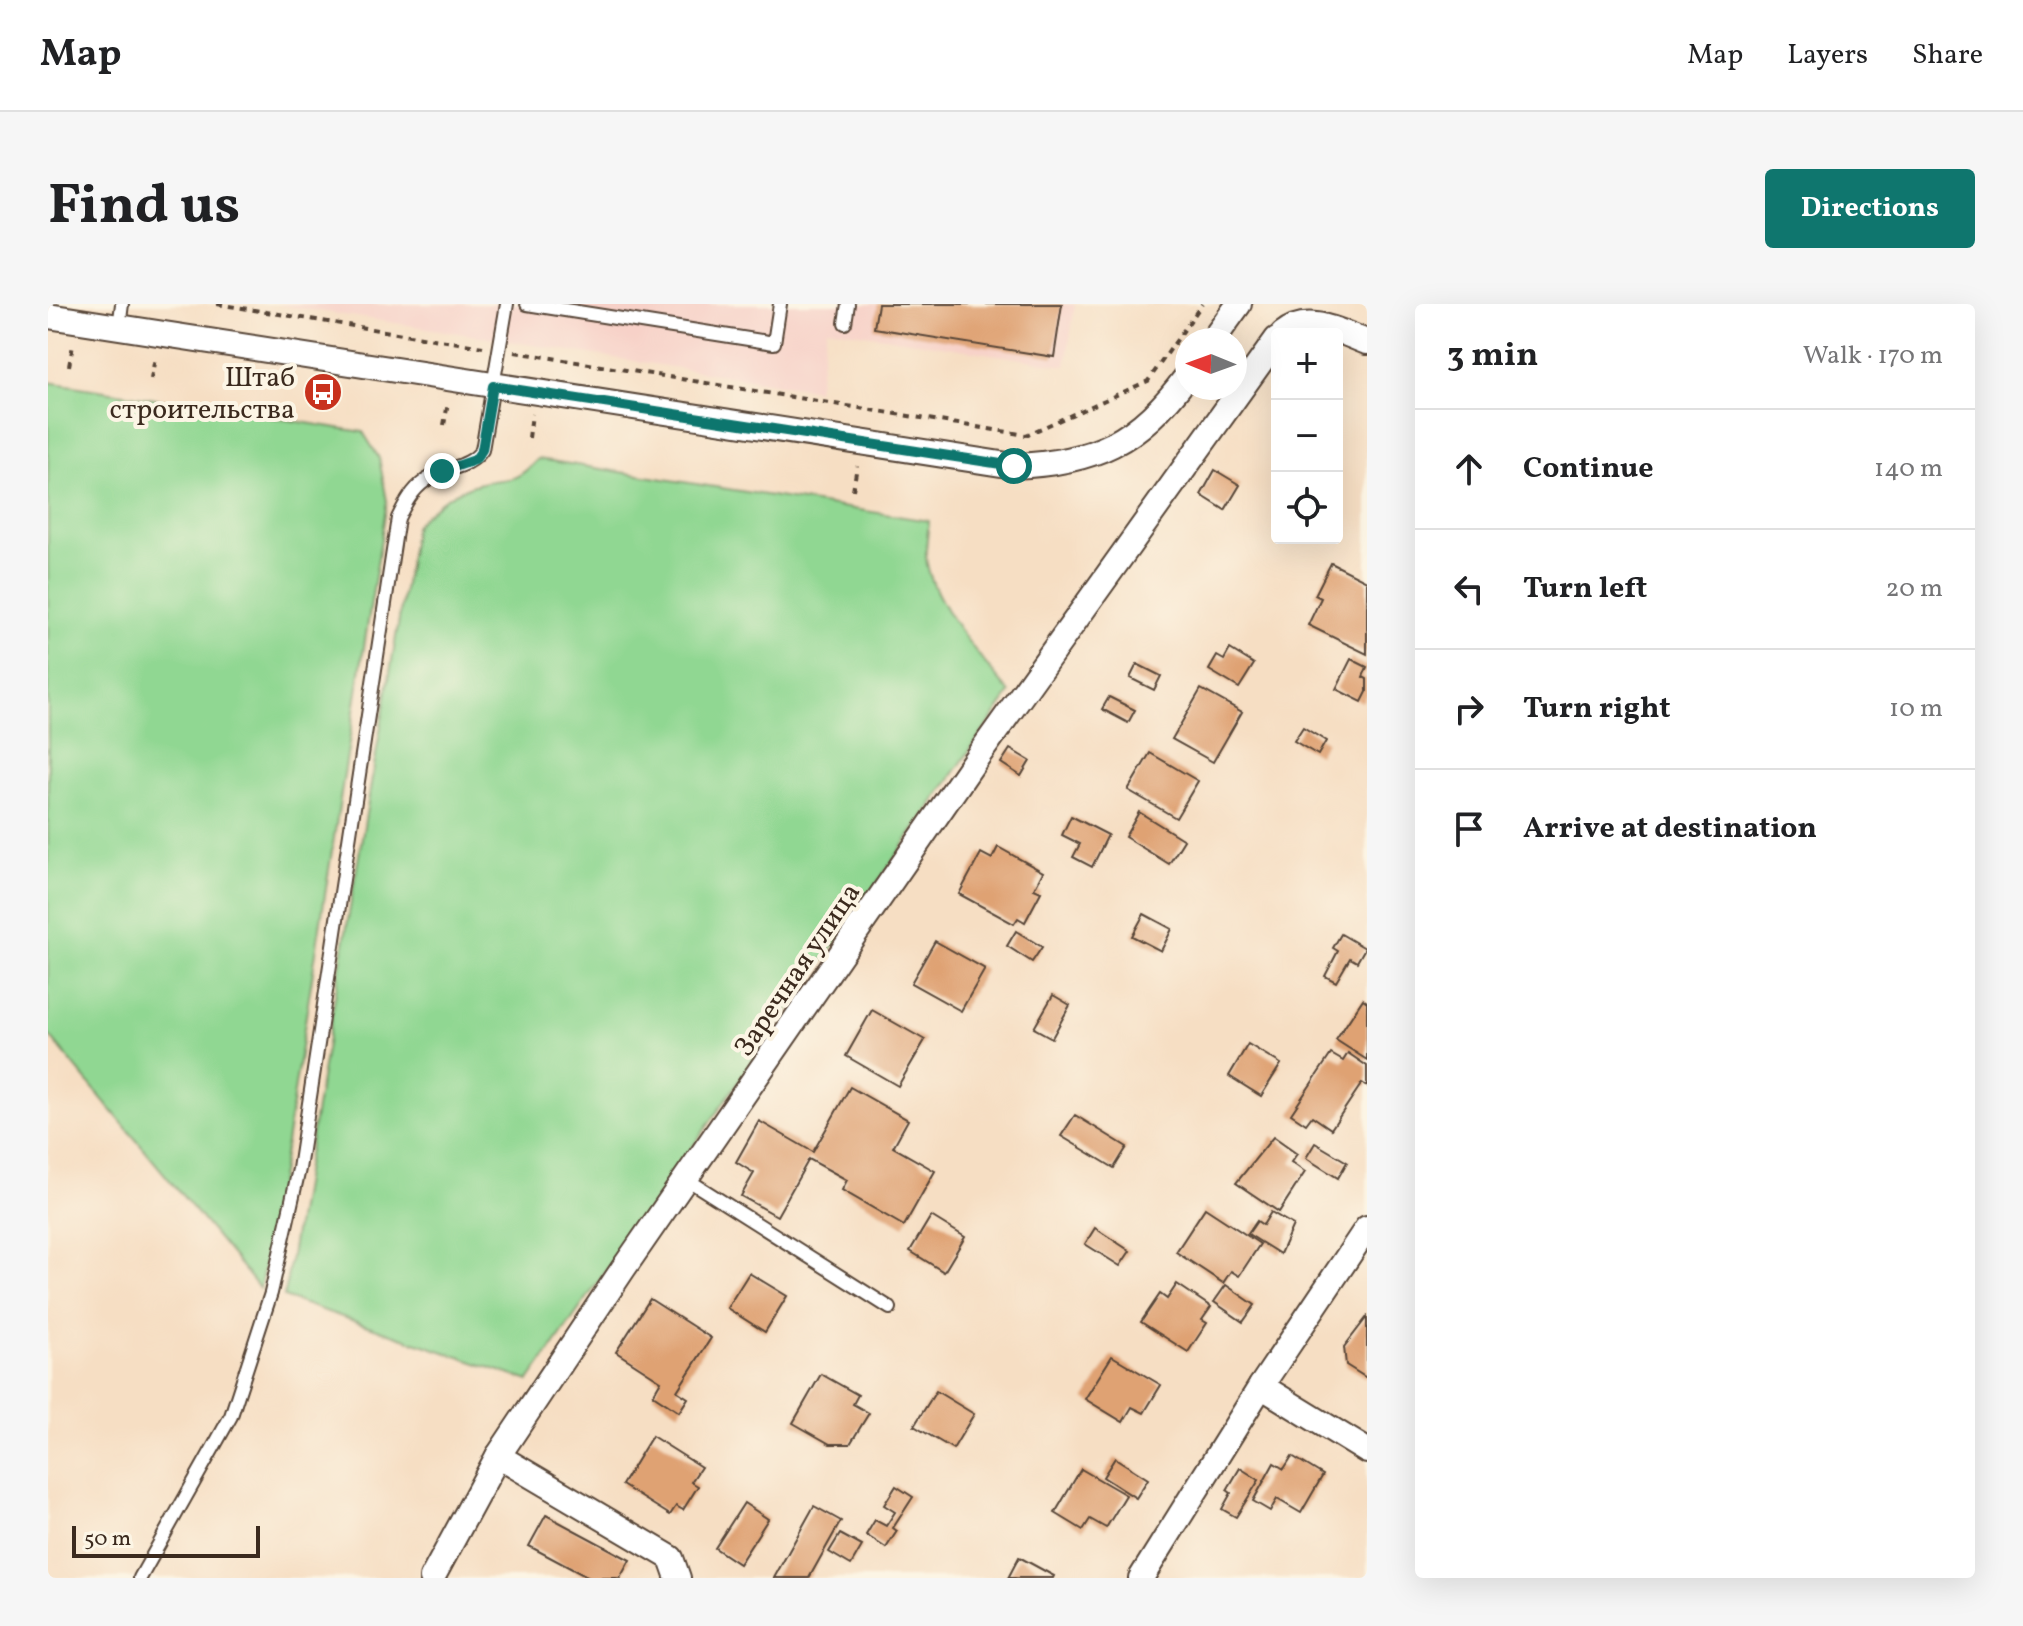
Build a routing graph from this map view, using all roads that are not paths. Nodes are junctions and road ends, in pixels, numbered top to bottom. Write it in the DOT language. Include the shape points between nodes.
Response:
graph roads {
  1 [pos="507,304"];
  2 [pos="527,304"];
  3 [pos="780,304"];
  4 [pos="848,304"];
  5 [pos="1239,304"];
  6 [pos="572,308"];
  7 [pos="48,316"];
  8 [pos="120,316"];
  9 [pos="845,323"];
  10 [pos="1222,328"];
  11 [pos="1290,328"];
  12 [pos="1329,328"];
  13 [pos="1343,333"];
  14 [pos="1367,342"];
  15 [pos="1271,347"];
  16 [pos="493,386"];
  17 [pos="1175,392"];
  18 [pos="688,1180"];
  19 [pos="1367,1228"];
  20 [pos="890,1308"];
  21 [pos="1261,1386"];
  22 [pos="1367,1451"];
  23 [pos="498,1456"];
  24 [pos="140,1578"];
  25 [pos="432,1578"];
  26 [pos="678,1578"];
  27 [pos="1141,1578"];
  1 -- 16 [label="lane"];
  2 -- 6 [label="lane"];
  3 -- 6 [label="lane" via="774,343"];
  4 -- 9 [label="lane"];
  5 -- 10 [label="street"];
  7 -- 8 [label="street"];
  8 -- 16 [label="street"];
  11 -- 12 [label="street"];
  13 -- 14 [label="street"];
  15 -- 18 [label="street, Заречная улица" via="973,763"];
  16 -- 17 [label="street" via="1014,466 1060,464 1117,445"];
  16 -- 24 [label="lane" via="482,450 475,460 424,481 398,518 299,1169 271,1293 231,1416"];
  18 -- 20 [label="lane"];
  18 -- 23 [label="street, Заречная улица"];
  19 -- 21 [label="street"];
  21 -- 22 [label="street"];
  21 -- 27 [label="street"];
  23 -- 25 [label="street, Заречная улица"];
  23 -- 26 [label="street" via="671,1558"];
}
